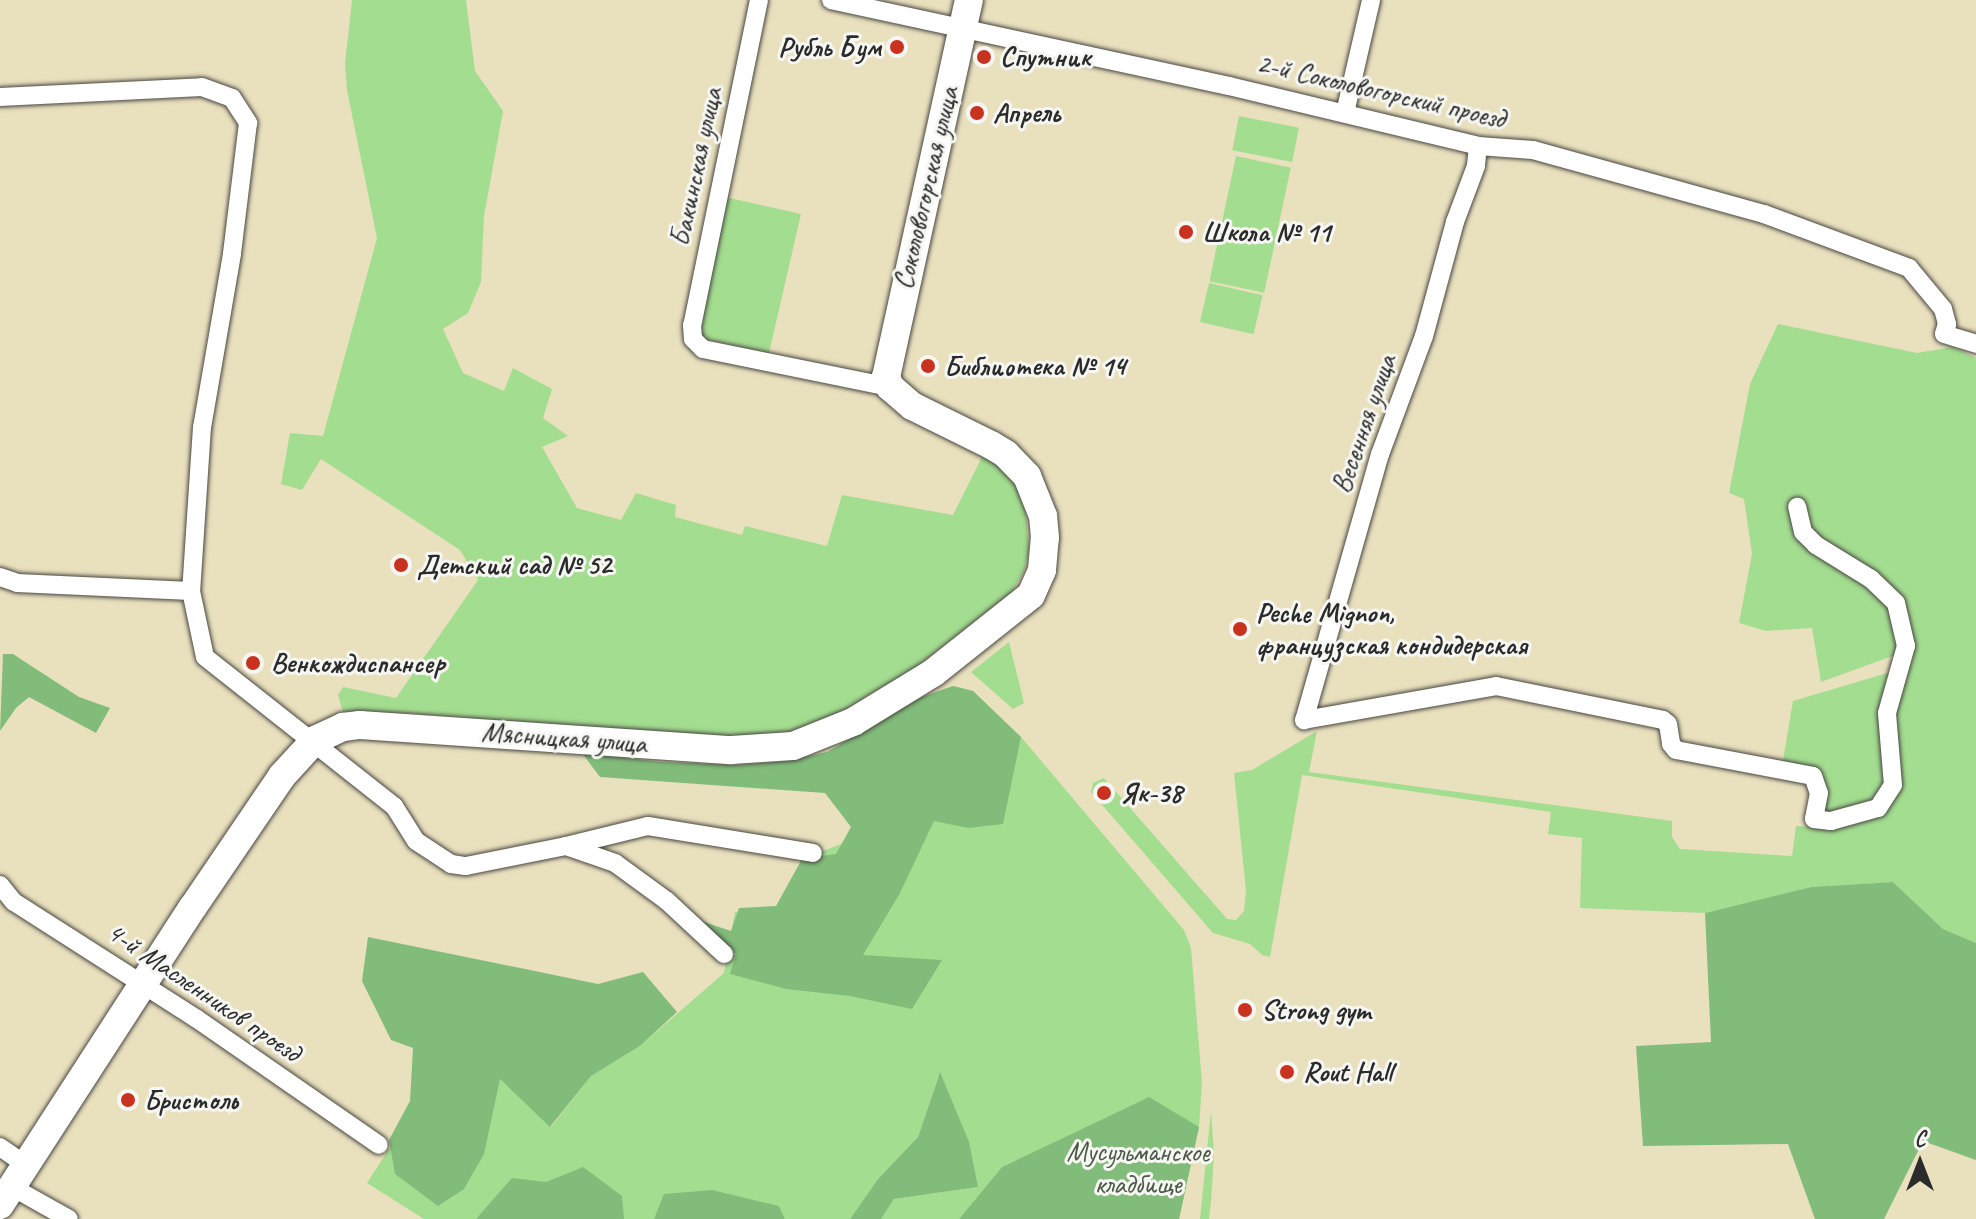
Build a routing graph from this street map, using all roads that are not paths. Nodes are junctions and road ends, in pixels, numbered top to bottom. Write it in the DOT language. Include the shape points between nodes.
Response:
graph roads {
  1 [pos="759,0"];
  2 [pos="831,0"];
  3 [pos="969,0"];
  4 [pos="1371,0"];
  5 [pos="962,29"];
  6 [pos="0,97"];
  7 [pos="1345,113"];
  8 [pos="1478,146"];
  9 [pos="1976,344"];
  10 [pos="888,382"];
  11 [pos="1797,507"];
  12 [pos="0,577"];
  13 [pos="191,591"];
  14 [pos="315,740"];
  15 [pos="566,846"];
  16 [pos="813,853"];
  17 [pos="0,885"];
  18 [pos="7,908"];
  19 [pos="724,954"];
  20 [pos="143,983"];
  21 [pos="379,1145"];
  22 [pos="0,1147"];
  23 [pos="13,1186"];
  24 [pos="69,1219"];
  1 -- 10 [label="street, Бакинская улица" via="692,325 697,345 846,380"];
  2 -- 5 [label="street, 2-й Соколовогорский проезд"];
  3 -- 5 [label="main road, Соколовогорская улица"];
  4 -- 7 [label="street"];
  5 -- 7 [label="street, 2-й Соколовогорский проезд"];
  5 -- 10 [label="main road, Соколовогорская улица"];
  6 -- 13 [label="street" via="202,87 232,98 248,123 202,427"];
  7 -- 8 [label="street, 2-й Соколовогорский проезд"];
  8 -- 9 [label="street, 2-й Соколовогорский проезд" via="1533,150 1764,214 1909,268 1943,309 1944,334"];
  8 -- 11 [label="street, Весенняя улица" via="1424,336 1380,454 1304,720 1496,686 1663,720 1676,750 1813,776 1819,793 1814,819 1831,821 1878,808 1893,785 1887,713 1906,646 1896,603 1871,579 1816,545 1803,532"];
  10 -- 14 [label="main road, Мясницкая улица" via="912,406 1006,454 1027,476 1043,516 1045,554 1039,583 1021,605 965,651 853,722 793,746 767,749 360,725"];
  12 -- 13 [label="street" via="17,583"];
  13 -- 14 [label="street" via="205,657"];
  14 -- 15 [label="street" via="394,806 416,841 451,864 466,866"];
  14 -- 20 [label="main road, Мясницкая улица" via="282,776"];
  15 -- 16 [label="street" via="648,826"];
  15 -- 19 [label="street" via="615,863 667,901"];
  17 -- 18 [label="street, 4-й Масленников проезд"];
  18 -- 20 [label="street, 4-й Масленников проезд"];
  20 -- 21 [label="street, 4-й Масленников проезд"];
  20 -- 23 [label="main road, Мясницкая улица"];
  22 -- 23 [label="street"];
  23 -- 24 [label="street"];
}
